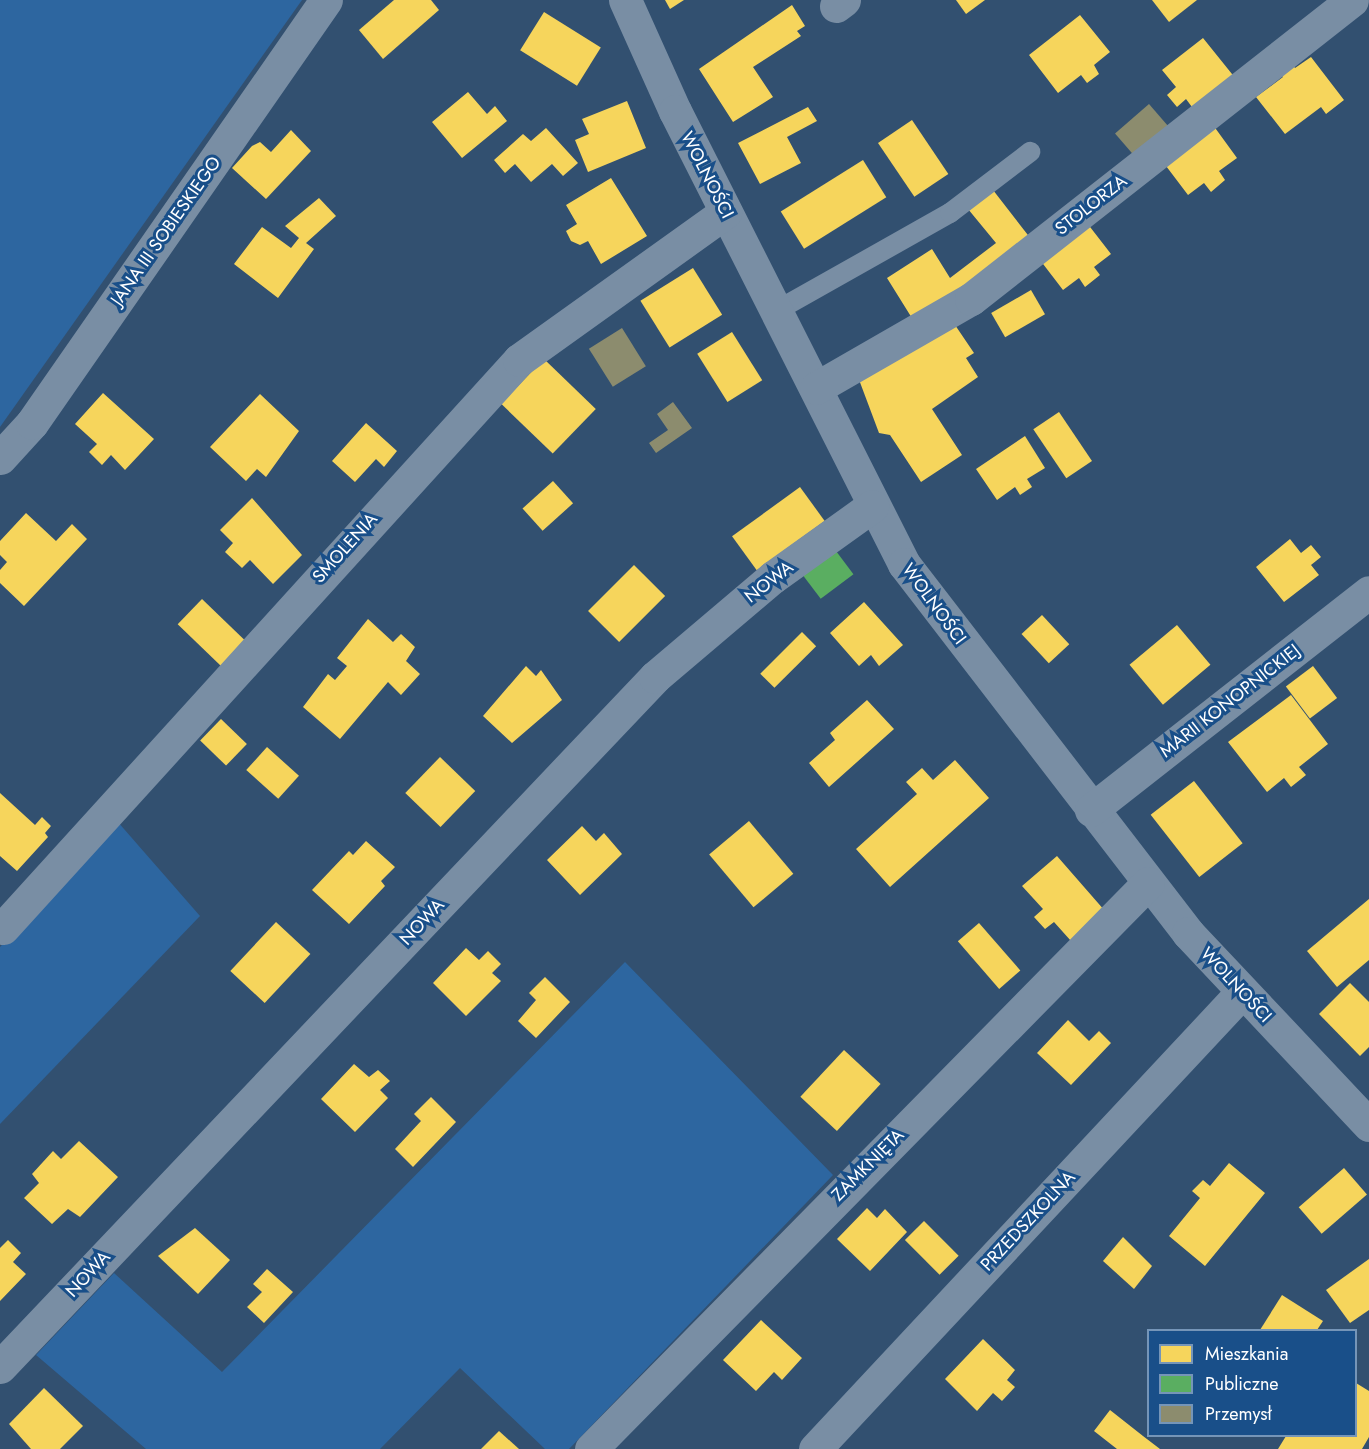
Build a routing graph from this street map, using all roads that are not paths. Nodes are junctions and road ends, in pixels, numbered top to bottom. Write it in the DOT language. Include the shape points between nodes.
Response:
graph roads {
  1 [pos="326,0"];
  2 [pos="625,0"];
  3 [pos="1352,0"];
  4 [pos="1030,152"];
  5 [pos="726,212"];
  6 [pos="776,311"];
  7 [pos="816,388"];
  8 [pos="0,458"];
  9 [pos="872,506"];
  10 [pos="1369,592"];
  11 [pos="1090,810"];
  12 [pos="1148,883"];
  13 [pos="3,928"];
  14 [pos="1242,992"];
  15 [pos="1369,1125"];
  16 [pos="0,1367"];
  17 [pos="591,1449"];
  18 [pos="815,1449"];
  1 -- 8 [label="street, JANA III SOBIESKIEGO" via="32,423"];
  2 -- 5 [label="street, WOLNOŚCI"];
  3 -- 7 [label="street, STOLORZA" via="971,299"];
  4 -- 6 [label="lane" via="950,213"];
  5 -- 6 [label="street, WOLNOŚCI"];
  5 -- 13 [label="street, SMOLENIA" via="519,360"];
  6 -- 7 [label="street, WOLNOŚCI"];
  7 -- 9 [label="street, WOLNOŚCI"];
  9 -- 11 [label="street, WOLNOŚCI" via="943,619"];
  9 -- 16 [label="street, NOWA" via="773,577 655,677"];
  10 -- 11 [label="street, MARII KONOPNICKIEJ"];
  11 -- 12 [label="street, WOLNOŚCI"];
  12 -- 14 [label="street, WOLNOŚCI"];
  12 -- 17 [label="street, ZAMKNIĘTA"];
  14 -- 15 [label="street, WOLNOŚCI"];
  14 -- 18 [label="street, PRZEDSZKOLNA"];
}
